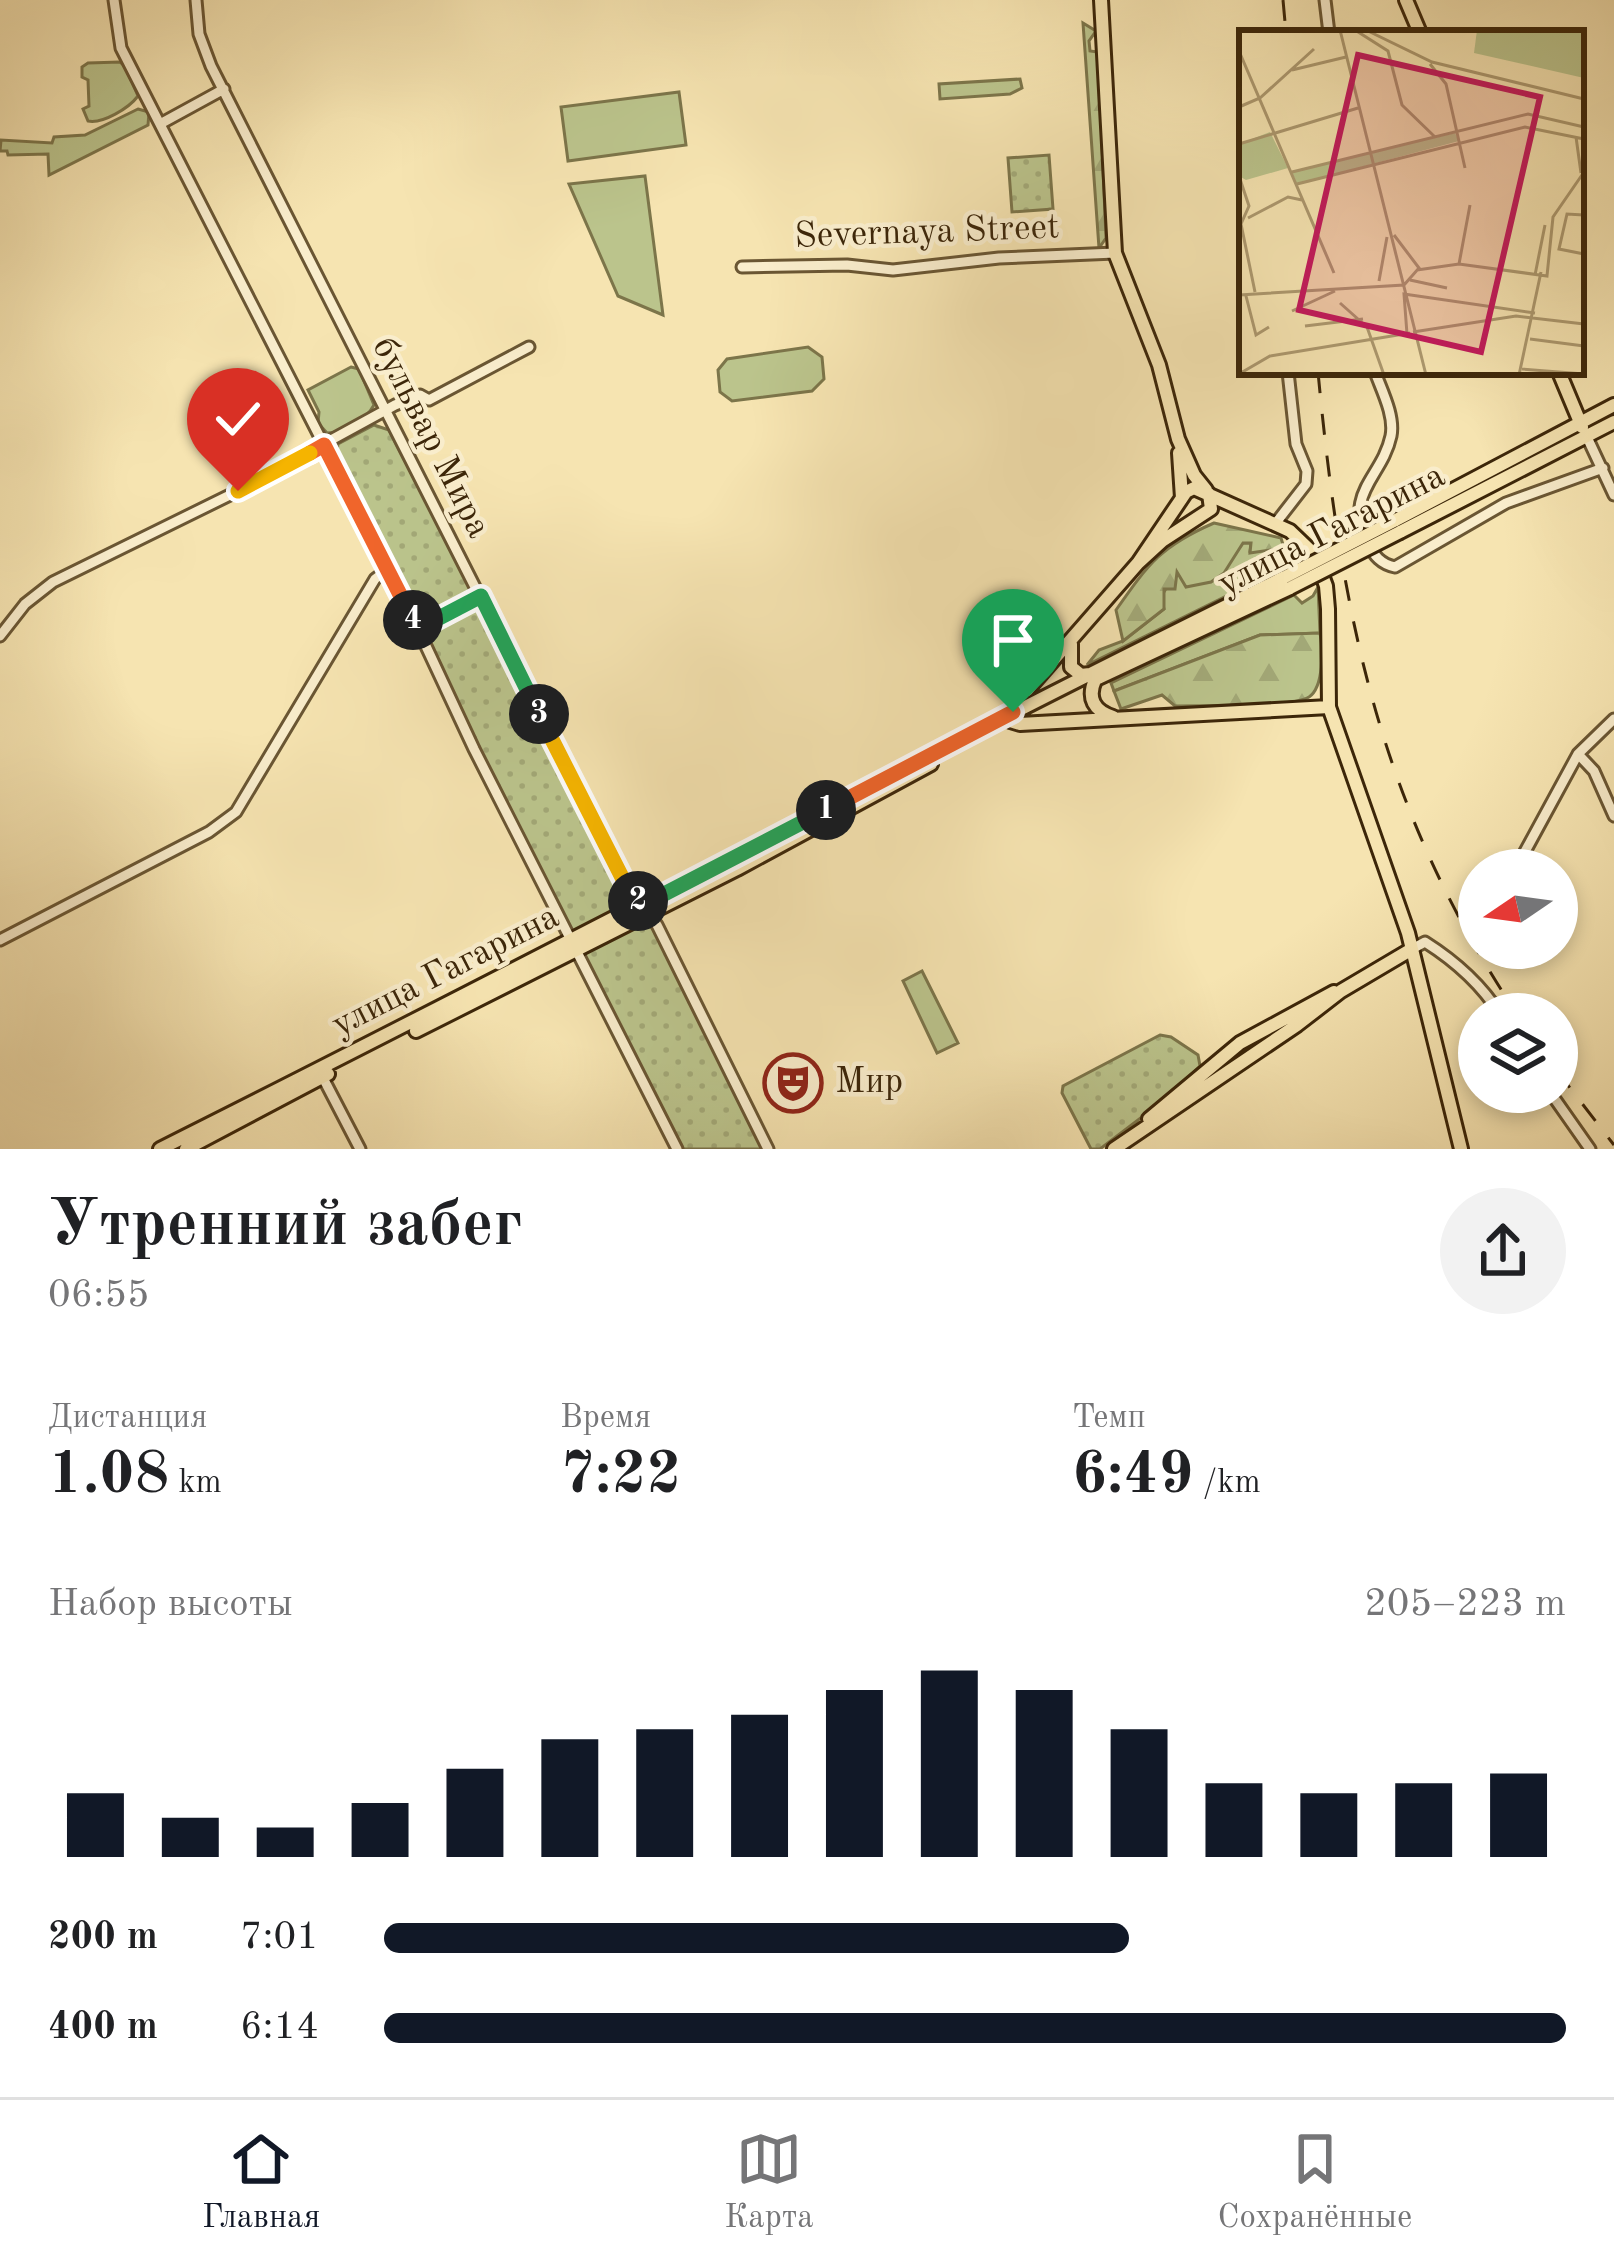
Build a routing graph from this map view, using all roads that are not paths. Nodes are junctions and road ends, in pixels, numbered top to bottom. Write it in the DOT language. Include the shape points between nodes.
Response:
graph roads {
  1 [pos="114,0"];
  2 [pos="196,0"];
  3 [pos="1101,0"];
  4 [pos="1325,0"];
  5 [pos="1406,0"];
  6 [pos="1329,30"];
  7 [pos="1419,30"];
  8 [pos="224,89"];
  9 [pos="160,124"];
  10 [pos="1115,253"];
  11 [pos="742,267"];
  12 [pos="529,347"];
  13 [pos="1288,375"];
  14 [pos="1376,375"];
  15 [pos="1560,375"];
  16 [pos="1614,405"];
  17 [pos="384,411"];
  18 [pos="1614,422"];
  19 [pos="1583,428"];
  20 [pos="1178,440"];
  21 [pos="324,445"];
  22 [pos="1603,468"];
  23 [pos="1208,493"];
  24 [pos="1614,495"];
  25 [pos="1182,499"];
  26 [pos="1251,517"];
  27 [pos="1198,519"];
  28 [pos="1275,524"];
  29 [pos="1138,563"];
  30 [pos="387,570"];
  31 [pos="481,596"];
  32 [pos="418,629"];
  33 [pos="1,635"];
  34 [pos="1071,642"];
  35 [pos="1093,677"];
  36 [pos="1027,689"];
  37 [pos="1329,707"];
  38 [pos="1012,717"];
  39 [pos="1114,717"];
  40 [pos="1614,719"];
  41 [pos="1578,754"];
  42 [pos="1614,816"];
  43 [pos="1526,849"];
  44 [pos="646,910"];
  45 [pos="0,940"];
  46 [pos="574,946"];
  47 [pos="1412,949"];
  48 [pos="1487,993"];
  49 [pos="321,1073"];
  50 [pos="1565,1113"];
  51 [pos="160,1149"];
  52 [pos="185,1149"];
  53 [pos="360,1149"];
  54 [pos="677,1149"];
  55 [pos="768,1149"];
  56 [pos="1114,1149"];
  57 [pos="1461,1149"];
  58 [pos="1590,1149"];
  1 -- 9 [label="street" via="121,48"];
  2 -- 8 [label="street, бульвар Мира" via="202,46"];
  3 -- 10 [label="main road"];
  4 -- 6 [label="street"];
  5 -- 7 [label="main road"];
  8 -- 9 [label="street"];
  8 -- 17 [label="street, бульвар Мира"];
  9 -- 21 [label="street"];
  10 -- 11 [label="street, Severnaya Street" via="893,270"];
  10 -- 20 [label="main road"];
  12 -- 17 [label="street" via="429,400 420,395"];
  13 -- 28 [label="street" via="1306,484"];
  14 -- 22 [label="street" via="1392,422 1360,515 1367,543 1387,565 1533,490"];
  15 -- 19 [label="main road"];
  16 -- 19 [label="main road, улица Гагарина"];
  17 -- 21 [label="street"];
  17 -- 31 [label="street, бульвар Мира"];
  18 -- 19 [label="main road, улица Гагарина"];
  19 -- 22 [label="street"];
  19 -- 35 [label="main road, улица Гагарина, bridge"];
  20 -- 23 [label="main road"];
  20 -- 25 [label="main road"];
  21 -- 30 [label="street"];
  21 -- 33 [label="street" via="52,582"];
  22 -- 24 [label="street"];
  23 -- 25 [label="main road" via="1194,488"];
  23 -- 26 [label="main road"];
  23 -- 27 [label="main road" via="1211,509"];
  25 -- 27 [label="main road" via="1185,513"];
  25 -- 29 [label="main road, улица Гагарина"];
  26 -- 27 [label="main road"];
  26 -- 28 [label="main road"];
  27 -- 29 [label="main road, улица Гагарина"];
  28 -- 37 [label="main road" via="1304,541 1326,586"];
  29 -- 34 [label="main road, улица Гагарина"];
  30 -- 32 [label="street"];
  30 -- 45 [label="street" via="236,812"];
  31 -- 32 [label="street"];
  31 -- 44 [label="street, бульвар Мира" via="628,889"];
  32 -- 46 [label="street"];
  34 -- 35 [label="main road" via="1071,668"];
  34 -- 36 [label="main road, улица Гагарина"];
  35 -- 38 [label="main road, улица Гагарина"];
  35 -- 39 [label="main road" via="1095,706"];
  36 -- 38 [label="street, улица Гагарина"];
  37 -- 39 [label="main road, улица Гагарина"];
  37 -- 47 [label="main road"];
  38 -- 39 [label="main road, улица Гагарина" via="1020,724"];
  38 -- 44 [label="main road, улица Гагарина" via="874,798"];
  40 -- 41 [label="street"];
  41 -- 42 [label="street"];
  41 -- 43 [label="street"];
  44 -- 46 [label="main road, улица Гагарина"];
  44 -- 55 [label="street, бульвар Мира"];
  46 -- 49 [label="main road, улица Гагарина"];
  46 -- 54 [label="street"];
  47 -- 48 [label="street" via="1425,942"];
  47 -- 56 [label="main road"];
  47 -- 57 [label="main road"];
  49 -- 51 [label="main road, улица Гагарина"];
  49 -- 52 [label="main road, улица Гагарина"];
  49 -- 53 [label="street"];
  50 -- 58 [label="street"];
}
